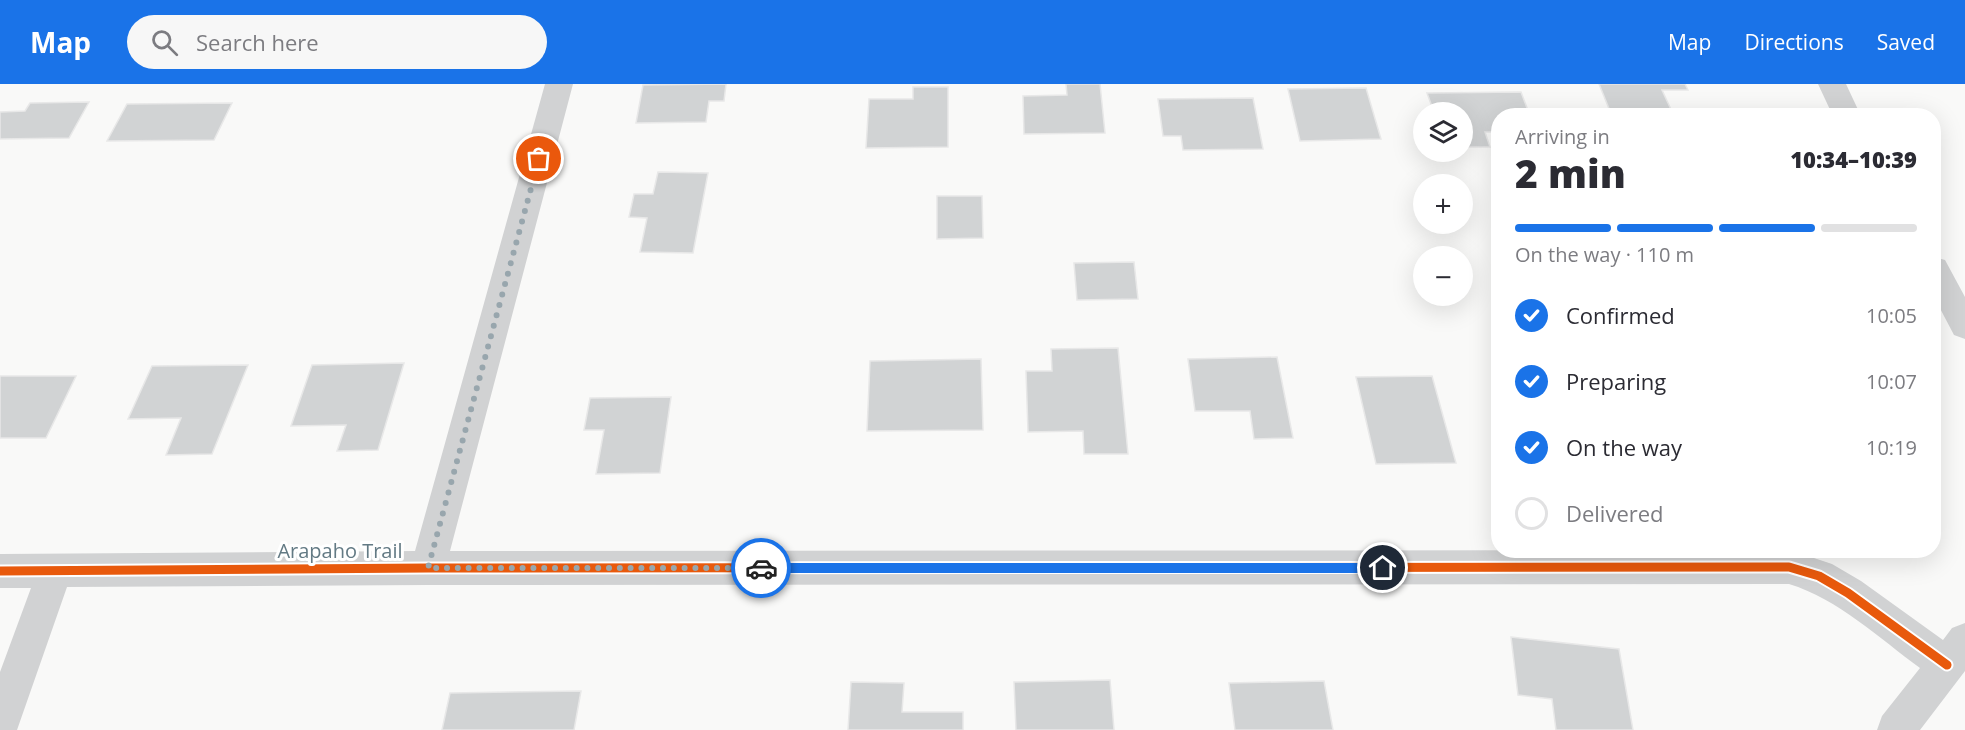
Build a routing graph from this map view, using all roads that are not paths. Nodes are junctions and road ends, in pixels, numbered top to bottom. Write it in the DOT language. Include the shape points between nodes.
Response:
graph roads {
  1 [pos="559,84"];
  2 [pos="1832,84"];
  3 [pos="1843,108"];
  4 [pos="1941,282"];
  5 [pos="1965,326"];
  6 [pos="428,568"];
  7 [pos="0,570"];
  8 [pos="55,570"];
  9 [pos="1956,653"];
  10 [pos="0,725"];
  11 [pos="1896,730"];
  1 -- 6 [label="street"];
  2 -- 3 [label="street"];
  4 -- 5 [label="street"];
  6 -- 8 [label="street, Arapaho Trail"];
  6 -- 9 [label="street, Arapaho Trail" via="1788,567 1819,576"];
  7 -- 8 [label="street, Arapaho Trail"];
  8 -- 10 [label="street"];
  9 -- 11 [label="street"];
}
